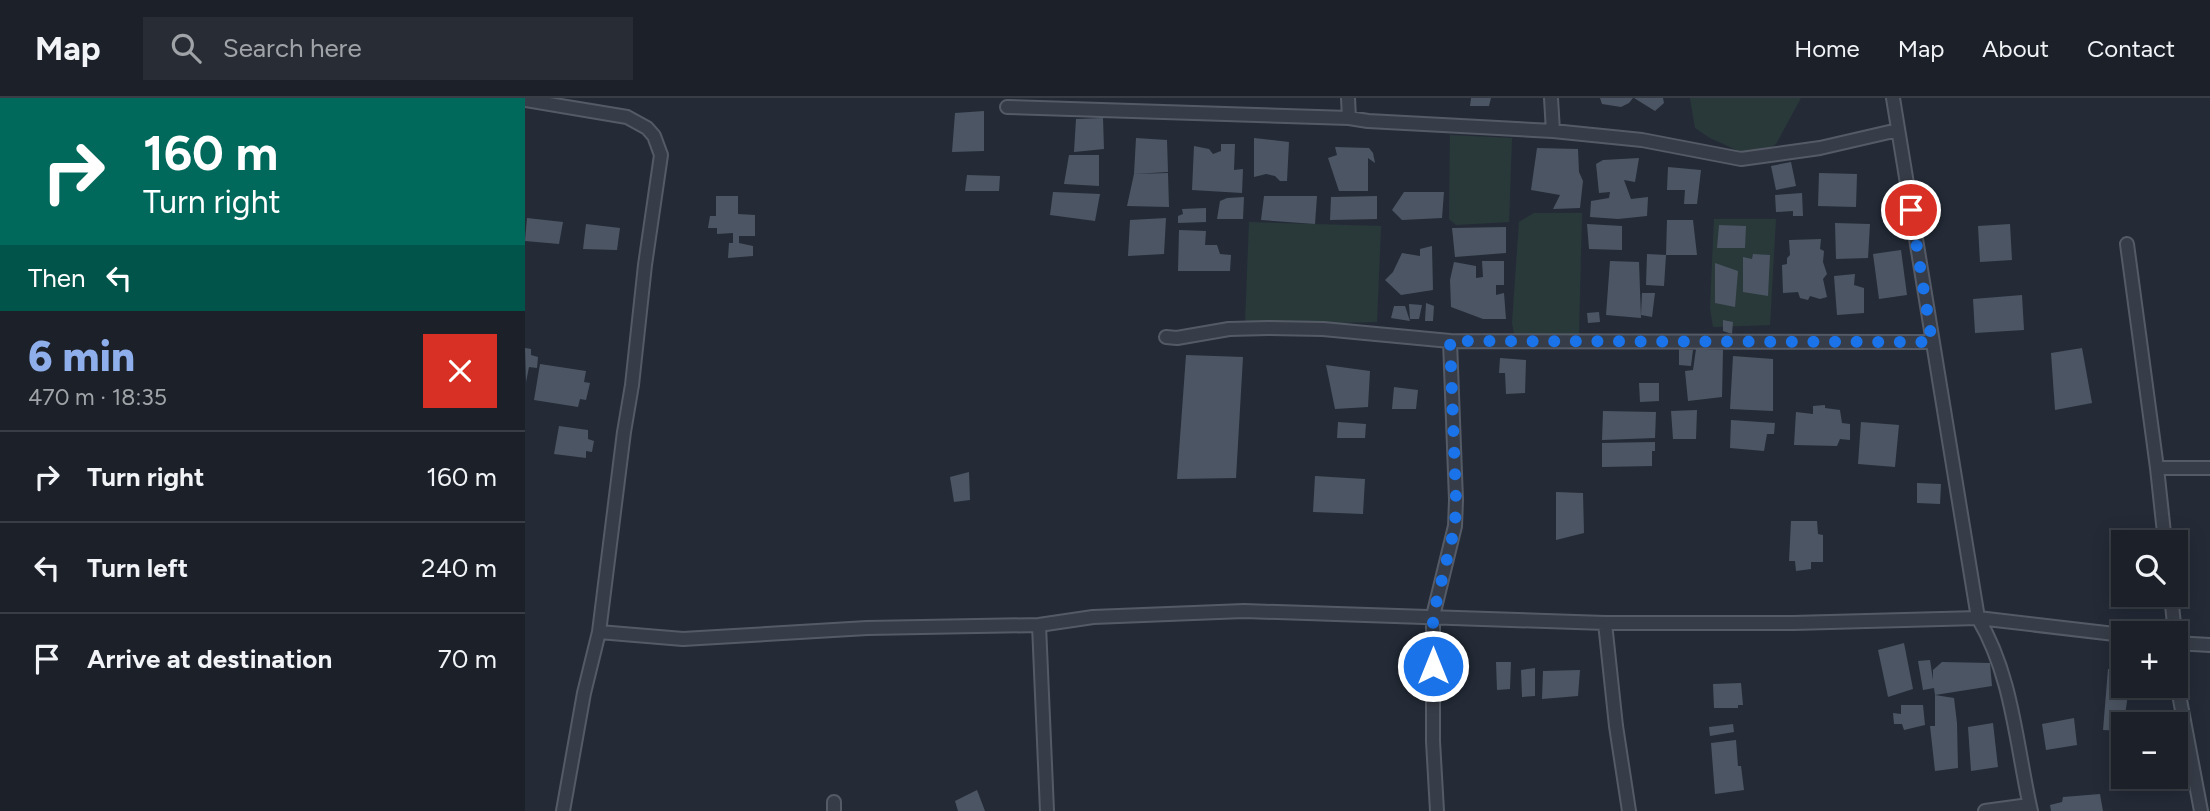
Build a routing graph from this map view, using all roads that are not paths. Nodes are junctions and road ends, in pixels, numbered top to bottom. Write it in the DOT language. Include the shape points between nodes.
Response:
graph roads {
  1 [pos="1348,98"];
  2 [pos="1551,98"];
  3 [pos="1893,98"];
  4 [pos="525,100"];
  5 [pos="1007,107"];
  6 [pos="1349,118"];
  7 [pos="1898,130"];
  8 [pos="1553,131"];
  9 [pos="2127,244"];
  10 [pos="1166,337"];
  11 [pos="1450,341"];
  12 [pos="1932,342"];
  13 [pos="2157,468"];
  14 [pos="2210,468"];
  15 [pos="2164,530"];
  16 [pos="1433,616"];
  17 [pos="1978,618"];
  18 [pos="1605,623"];
  19 [pos="1039,625"];
  20 [pos="599,632"];
  21 [pos="2111,634"];
  22 [pos="2188,642"];
  23 [pos="2210,645"];
  24 [pos="2180,698"];
  25 [pos="2030,808"];
  26 [pos="563,811"];
  27 [pos="1047,811"];
  28 [pos="1437,811"];
  29 [pos="1629,811"];
  30 [pos="1985,811"];
  31 [pos="2201,811"];
  1 -- 6 [label="street"];
  2 -- 8 [label="street"];
  3 -- 7 [label="street"];
  4 -- 20 [label="street" via="627,117 647,128 661,155"];
  5 -- 6 [label="street"];
  6 -- 8 [label="street"];
  7 -- 8 [label="street" via="1820,148 1741,159"];
  7 -- 12 [label="street"];
  9 -- 13 [label="street"];
  10 -- 11 [label="street" via="1268,328"];
  11 -- 12 [label="street"];
  11 -- 16 [label="street" via="1455,526"];
  12 -- 17 [label="street"];
  13 -- 14 [label="street"];
  13 -- 15 [label="street"];
  16 -- 18 [label="street"];
  16 -- 19 [label="street" via="1244,611 1093,617"];
  16 -- 28 [label="street"];
  17 -- 18 [label="street"];
  17 -- 21 [label="street"];
  17 -- 25 [label="street" via="1993,642 2007,688"];
  18 -- 29 [label="street"];
  19 -- 20 [label="street" via="867,628 683,639"];
  19 -- 27 [label="street"];
  20 -- 26 [label="street"];
  22 -- 23 [label="street"];
  24 -- 31 [label="street"];
  25 -- 30 [label="street"];
}
